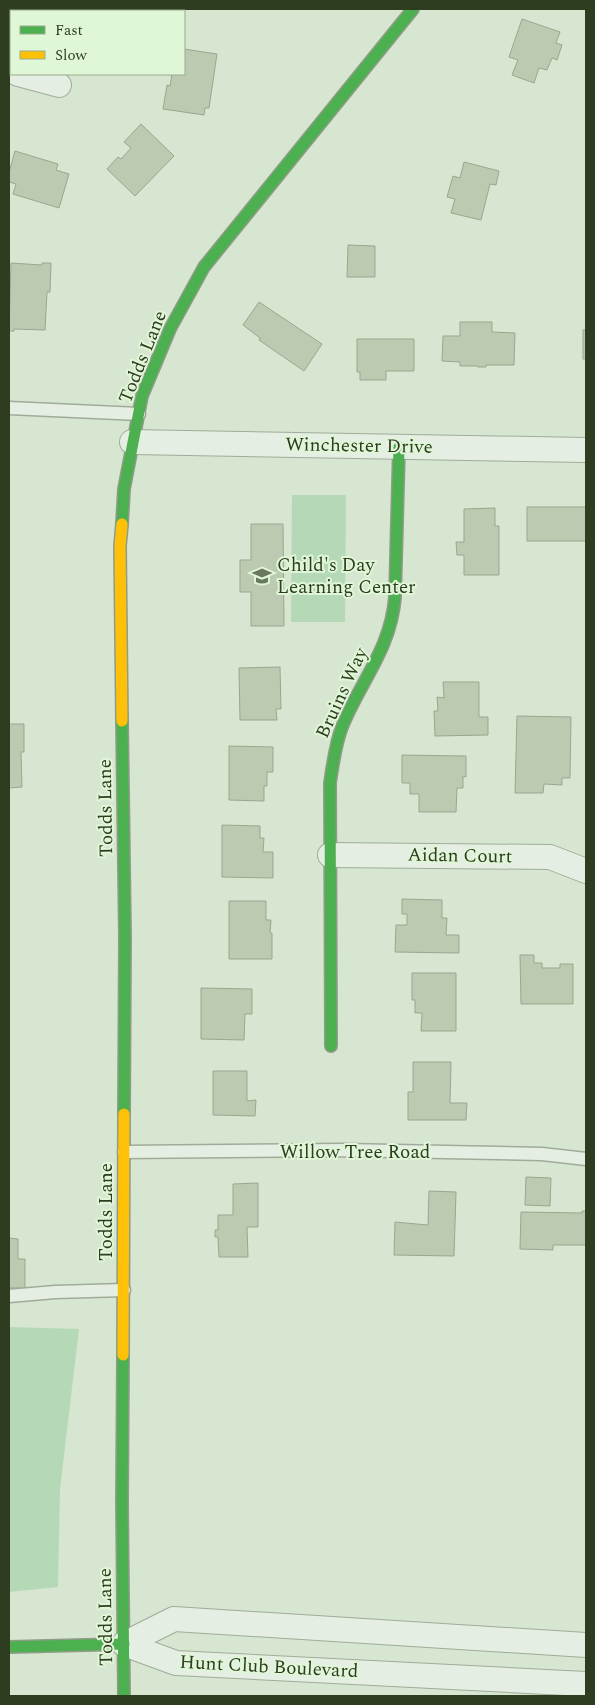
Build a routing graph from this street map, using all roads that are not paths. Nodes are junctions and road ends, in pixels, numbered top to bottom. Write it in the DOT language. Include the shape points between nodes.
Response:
graph roads {
  1 [pos="414,9"];
  2 [pos="22,75"];
  3 [pos="59,85"];
  4 [pos="9,408"];
  5 [pos="138,414"];
  6 [pos="132,442"];
  7 [pos="399,447"];
  8 [pos="586,450"];
  9 [pos="330,855"];
  10 [pos="586,872"];
  11 [pos="331,1046"];
  12 [pos="124,1152"];
  13 [pos="586,1159"];
  14 [pos="124,1290"];
  15 [pos="9,1296"];
  16 [pos="124,1644"];
  17 [pos="586,1645"];
  18 [pos="9,1647"];
  19 [pos="586,1684"];
  20 [pos="124,1696"];
  1 -- 5 [label="main road, Todds Lane" via="204,267 170,329 142,396"];
  2 -- 3 [label="street"];
  4 -- 5 [label="lane"];
  5 -- 6 [label="main road, Todds Lane"];
  6 -- 7 [label="street, Winchester Drive"];
  6 -- 12 [label="main road, Todds Lane" via="124,489 120,546"];
  7 -- 8 [label="street, Winchester Drive"];
  7 -- 9 [label="main road, Bruins Way" via="392,621 384,646 344,722 334,749 330,782"];
  9 -- 10 [label="street, Aidan Court" via="550,857"];
  9 -- 11 [label="main road, Bruins Way"];
  12 -- 13 [label="lane, Willow Tree Road" via="353,1150 542,1154"];
  12 -- 14 [label="main road, Todds Lane"];
  14 -- 15 [label="lane"];
  14 -- 16 [label="main road, Todds Lane"];
  16 -- 17 [label="street" via="174,1619"];
  16 -- 18 [label="main road"];
  16 -- 19 [label="street, Hunt Club Boulevard" via="176,1663"];
  16 -- 20 [label="main road, Todds Lane"];
}
